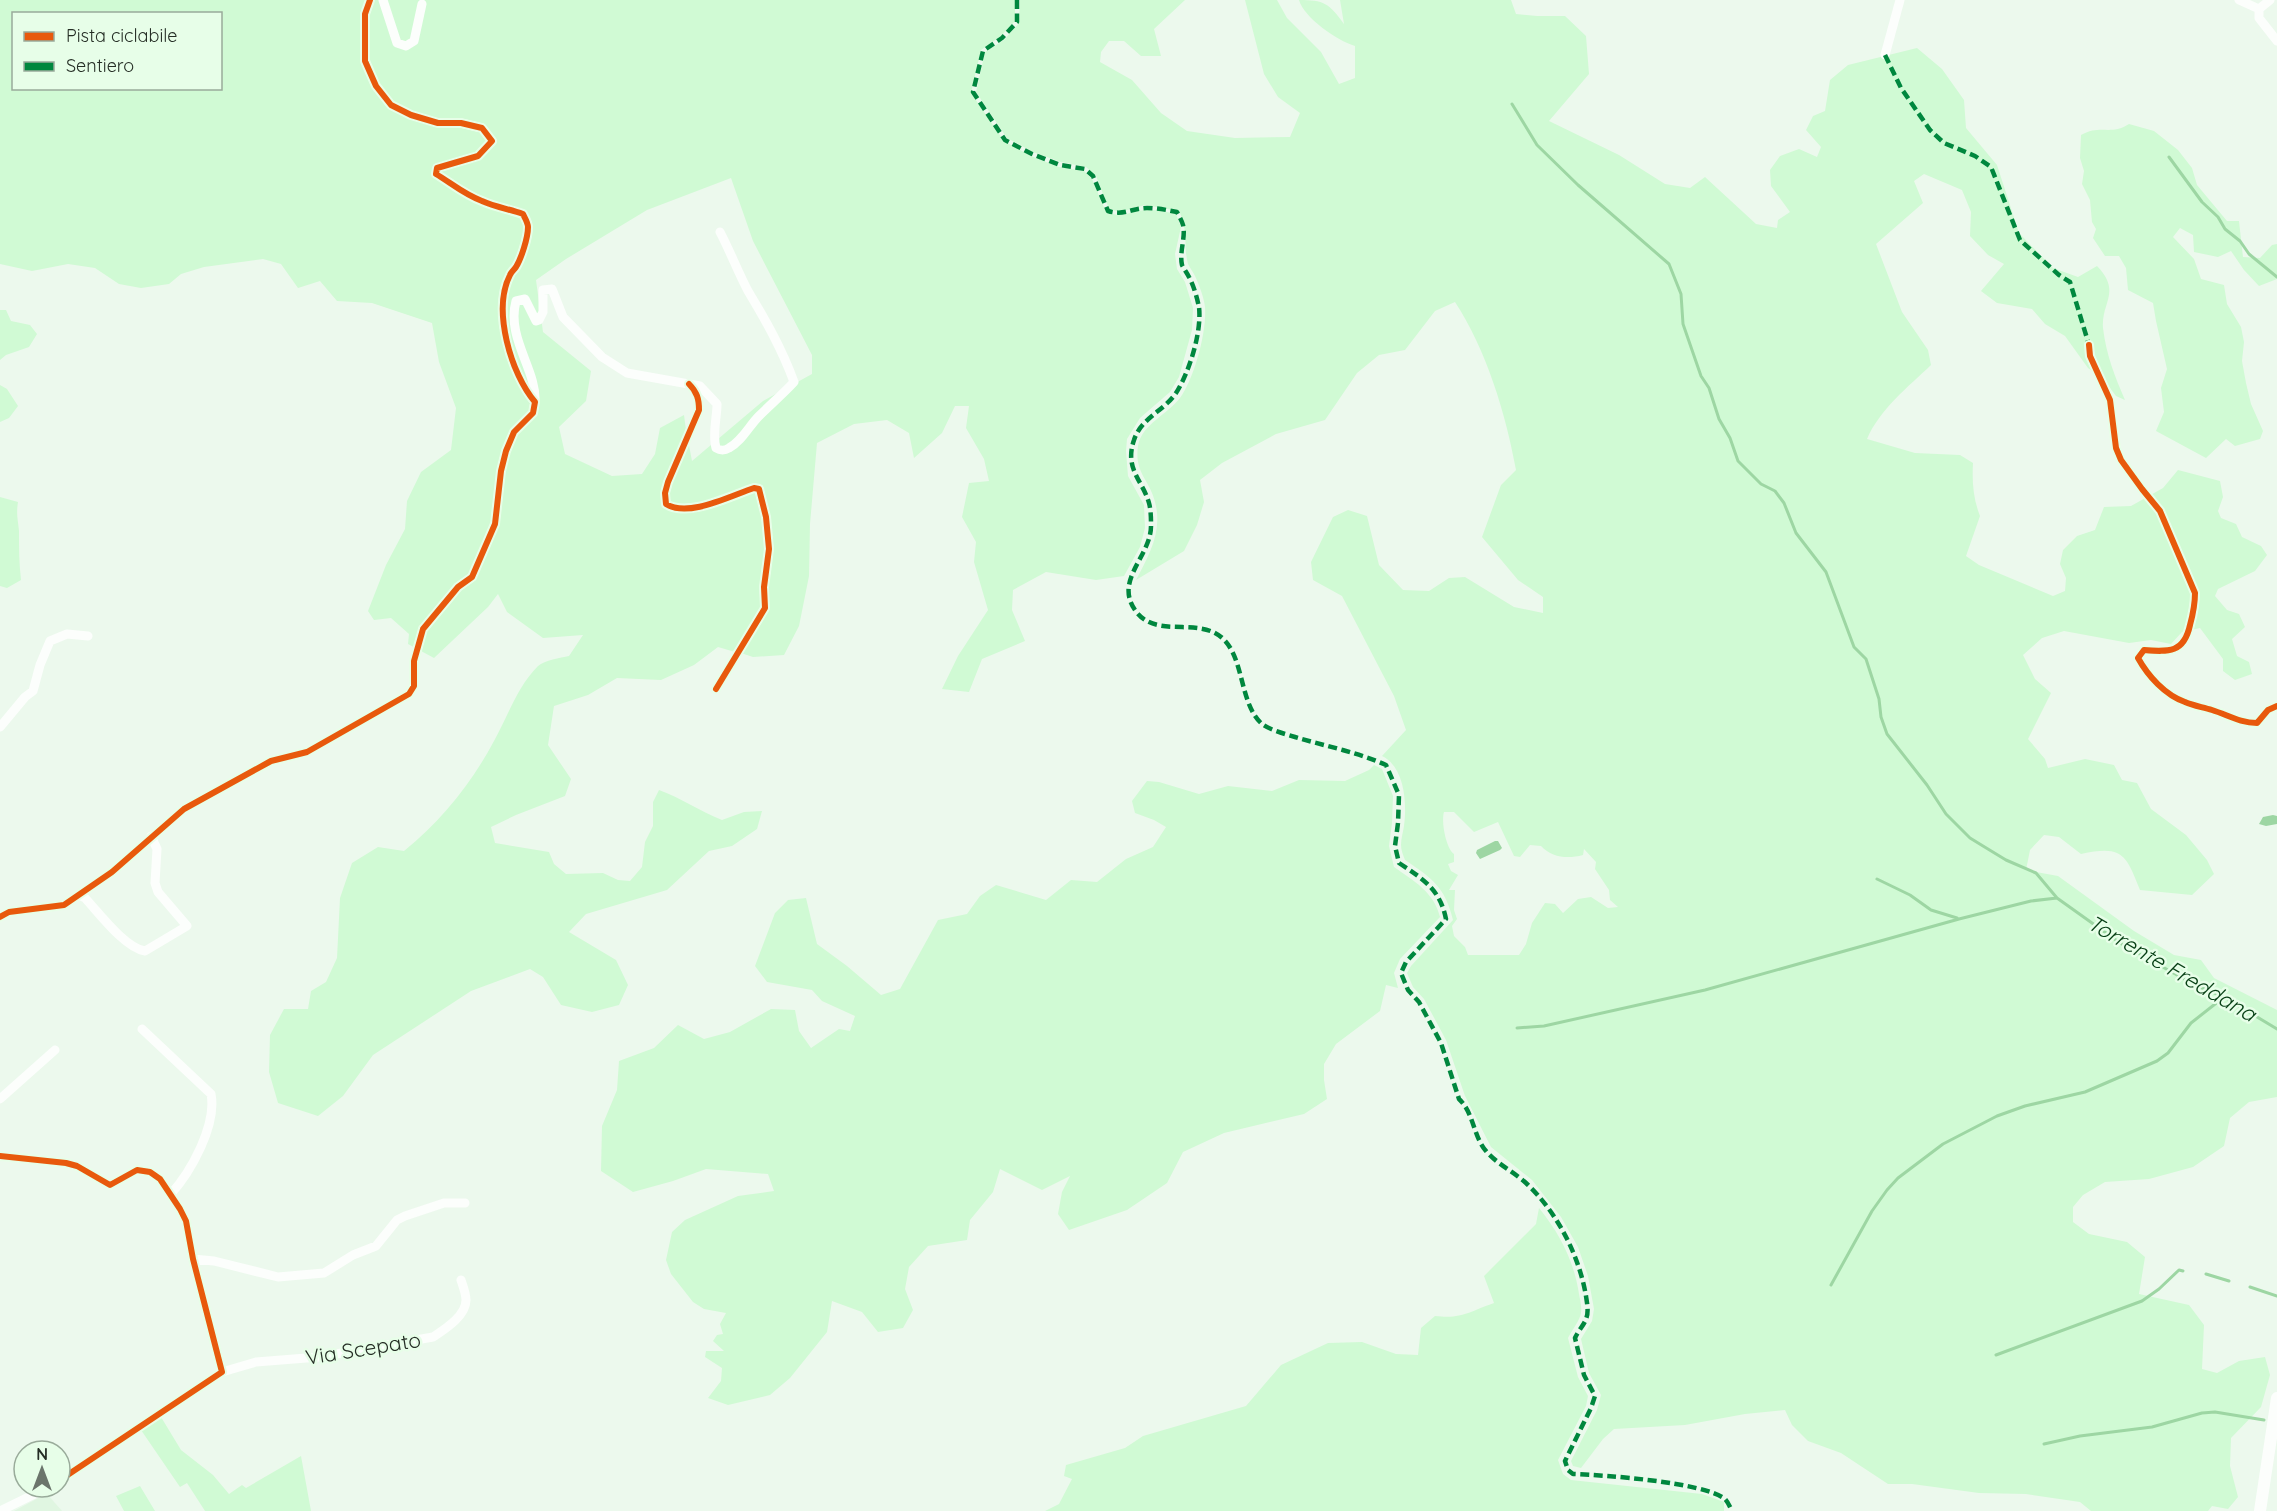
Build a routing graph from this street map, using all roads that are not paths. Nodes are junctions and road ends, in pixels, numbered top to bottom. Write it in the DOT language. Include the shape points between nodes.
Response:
graph roads {
  1 [pos="370,0"];
  2 [pos="383,0"];
  3 [pos="1900,0"];
  4 [pos="2239,0"];
  5 [pos="2270,0"];
  6 [pos="422,4"];
  7 [pos="2259,9"];
  8 [pos="2277,41"];
  9 [pos="1885,55"];
  10 [pos="720,232"];
  11 [pos="2090,345"];
  12 [pos="689,384"];
  13 [pos="535,402"];
  14 [pos="88,636"];
  15 [pos="716,689"];
  16 [pos="2277,706"];
  17 [pos="0,727"];
  18 [pos="151,836"];
  19 [pos="79,896"];
  20 [pos="0,916"];
  21 [pos="142,1029"];
  22 [pos="55,1050"];
  23 [pos="0,1099"];
  24 [pos="0,1156"];
  25 [pos="170,1195"];
  26 [pos="465,1203"];
  27 [pos="193,1259"];
  28 [pos="461,1280"];
  29 [pos="222,1372"];
  30 [pos="2277,1398"];
  31 [pos="72,1472"];
  32 [pos="24,1499"];
  33 [pos="0,1511"];
  34 [pos="2260,1511"];
  1 -- 13 [label="street" via="365,14 365,61 376,86 391,105 438,123 482,128 492,141 478,156 437,168 436,174 467,195 523,214 528,227 517,266 510,275 502,311 508,349"];
  2 -- 6 [label="street" via="397,43 406,46 414,41"];
  3 -- 9 [label="street"];
  4 -- 7 [label="street"];
  5 -- 7 [label="street"];
  7 -- 8 [label="street" via="2259,18"];
  10 -- 12 [label="street" via="784,354 794,382 737,442 721,451 714,442 717,404 700,386"];
  11 -- 16 [label="street" via="2090,356 2110,400 2116,448 2160,511 2194,593 2187,638 2174,650 2144,650 2138,658 2143,668 2168,693 2184,702 2246,723 2257,723"];
  12 -- 13 [label="street" via="627,374 567,322 549,288 543,290 539,320 532,316 525,299 516,301 515,307 518,342 536,393"];
  12 -- 15 [label="street" via="699,400 699,410 668,482 666,504 673,509 685,509 759,489 769,549 765,608"];
  13 -- 18 [label="street" via="533,413 514,432 506,451 495,524 472,577 458,587 423,629 414,661 414,686 409,694 307,752 271,760 236,779 184,808"];
  14 -- 17 [label="street" via="67,634 50,641 33,691"];
  18 -- 19 [label="street"];
  18 -- 19 [label="street" via="157,849 158,892 187,926 145,951 138,950"];
  19 -- 20 [label="street" via="64,905"];
  21 -- 25 [label="street" via="212,1094 212,1119 180,1184"];
  22 -- 23 [label="street"];
  24 -- 25 [label="street" via="66,1163 110,1185 137,1170 150,1172"];
  25 -- 27 [label="street" via="186,1221"];
  26 -- 27 [label="street" via="444,1203 405,1216 376,1246 324,1273 278,1277"];
  27 -- 29 [label="street"];
  28 -- 29 [label="street, Via Scepato" via="464,1308 433,1337 319,1357 256,1362"];
  29 -- 31 [label="street"];
  30 -- 34 [label="main road"];
  32 -- 33 [label="street"];
}
